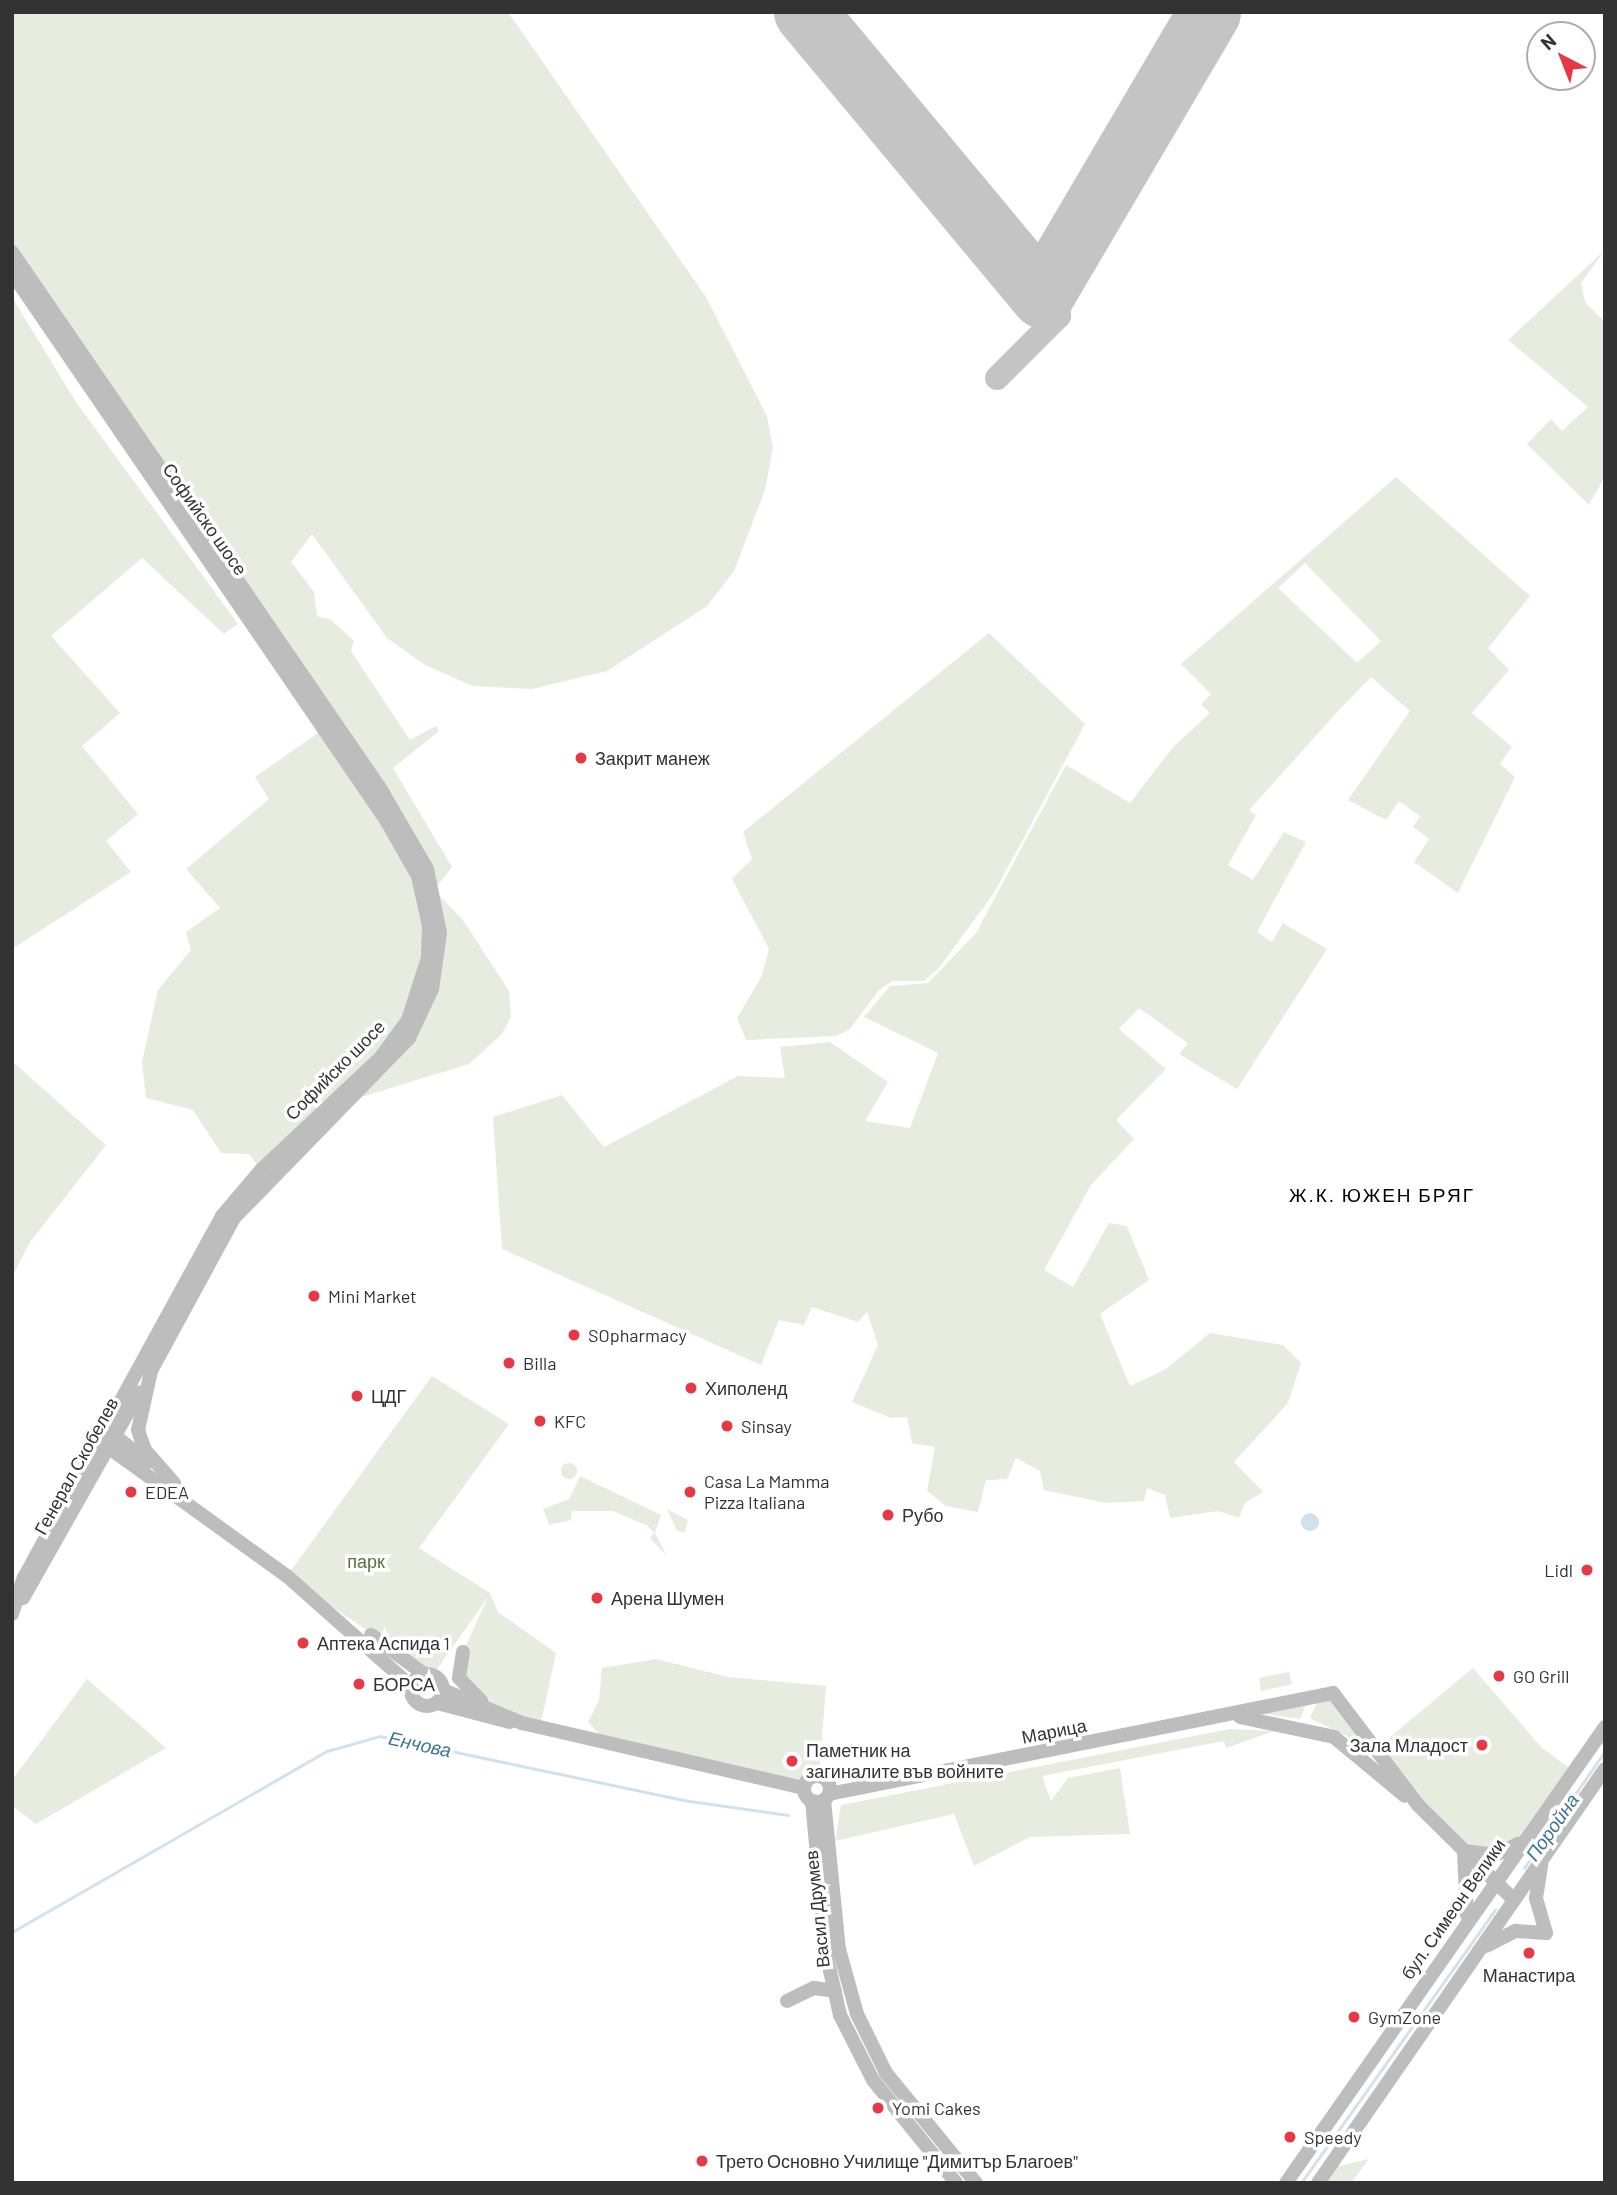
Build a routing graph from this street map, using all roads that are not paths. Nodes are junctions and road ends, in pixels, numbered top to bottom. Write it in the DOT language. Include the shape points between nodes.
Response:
graph roads {
  1 [pos="12,252"];
  2 [pos="12,274"];
  3 [pos="151,1371"];
  4 [pos="109,1439"];
  5 [pos="174,1483"];
  6 [pos="206,1514"];
  7 [pos="287,1576"];
  8 [pos="12,1615"];
  9 [pos="463,1652"];
  10 [pos="424,1674"];
  11 [pos="412,1687"];
  12 [pos="440,1697"];
  13 [pos="496,1713"];
  14 [pos="1224,1716"];
  15 [pos="522,1723"];
  16 [pos="1605,1727"];
  17 [pos="1605,1769"];
  18 [pos="820,1794"];
  19 [pos="1418,1805"];
  20 [pos="1527,1836"];
  21 [pos="1464,1851"];
  22 [pos="1542,1859"];
  23 [pos="1495,1881"];
  24 [pos="1514,1900"];
  25 [pos="1464,1926"];
  26 [pos="1480,1951"];
  27 [pos="835,1991"];
  28 [pos="788,2001"];
  29 [pos="956,2183"];
  30 [pos="976,2183"];
  31 [pos="1286,2183"];
  32 [pos="1318,2183"];
  1 -- 3 [label="main road, Софийско шосе" via="380,788 427,869 440,933 432,989 409,1038 234,1217"];
  2 -- 4 [label="main road, Софийско шосе" via="386,820 418,876 429,926 420,990 397,1037 222,1216"];
  3 -- 4 [label="main road, Генерал Скобелев"];
  3 -- 5 [label="main road, Софийско шосе" via="138,1430 145,1450"];
  4 -- 5 [label="main road"];
  4 -- 6 [label="main road"];
  4 -- 8 [label="main road, Генерал Скобелев" via="24,1577"];
  5 -- 6 [label="main road"];
  6 -- 7 [label="main road"];
  7 -- 10 [label="main road"];
  7 -- 11 [label="main road"];
  9 -- 13 [label="main road" via="462,1684"];
  10 -- 11 [label="main road"];
  10 -- 12 [label="main road" via="437,1677"];
  11 -- 12 [label="main road" via="419,1704"];
  12 -- 13 [label="main road"];
  12 -- 15 [label="main road" via="464,1715"];
  13 -- 15 [label="main road"];
  14 -- 18 [label="main road, Марица"];
  14 -- 19 [label="main road, Марица" via="1306,1726 1349,1747"];
  14 -- 19 [label="main road, Марица" via="1320,1694 1343,1699"];
  15 -- 18 [label="main road"];
  16 -- 20 [label="main road, бул. Симеон Велики"];
  17 -- 22 [label="main road"];
  18 -- 27 [label="main road, Васил Друмев"];
  18 -- 30 [label="main road, Васил Друмев" via="839,1949 857,2014 887,2073"];
  19 -- 21 [label="main road"];
  20 -- 21 [label="main road" via="1504,1854"];
  20 -- 23 [label="main road, бул. Симеон Велики"];
  21 -- 23 [label="main road"];
  21 -- 25 [label="main road" via="1471,1893"];
  22 -- 24 [label="main road"];
  22 -- 26 [label="main road" via="1536,1898 1546,1933 1516,1931"];
  23 -- 24 [label="main road"];
  23 -- 25 [label="main road, бул. Симеон Велики"];
  24 -- 26 [label="main road"];
  25 -- 31 [label="main road, бул. Симеон Велики"];
  26 -- 32 [label="main road"];
  27 -- 28 [label="main road" via="814,1988"];
  27 -- 29 [label="main road, Васил Друмев" via="873,2080"];
}
